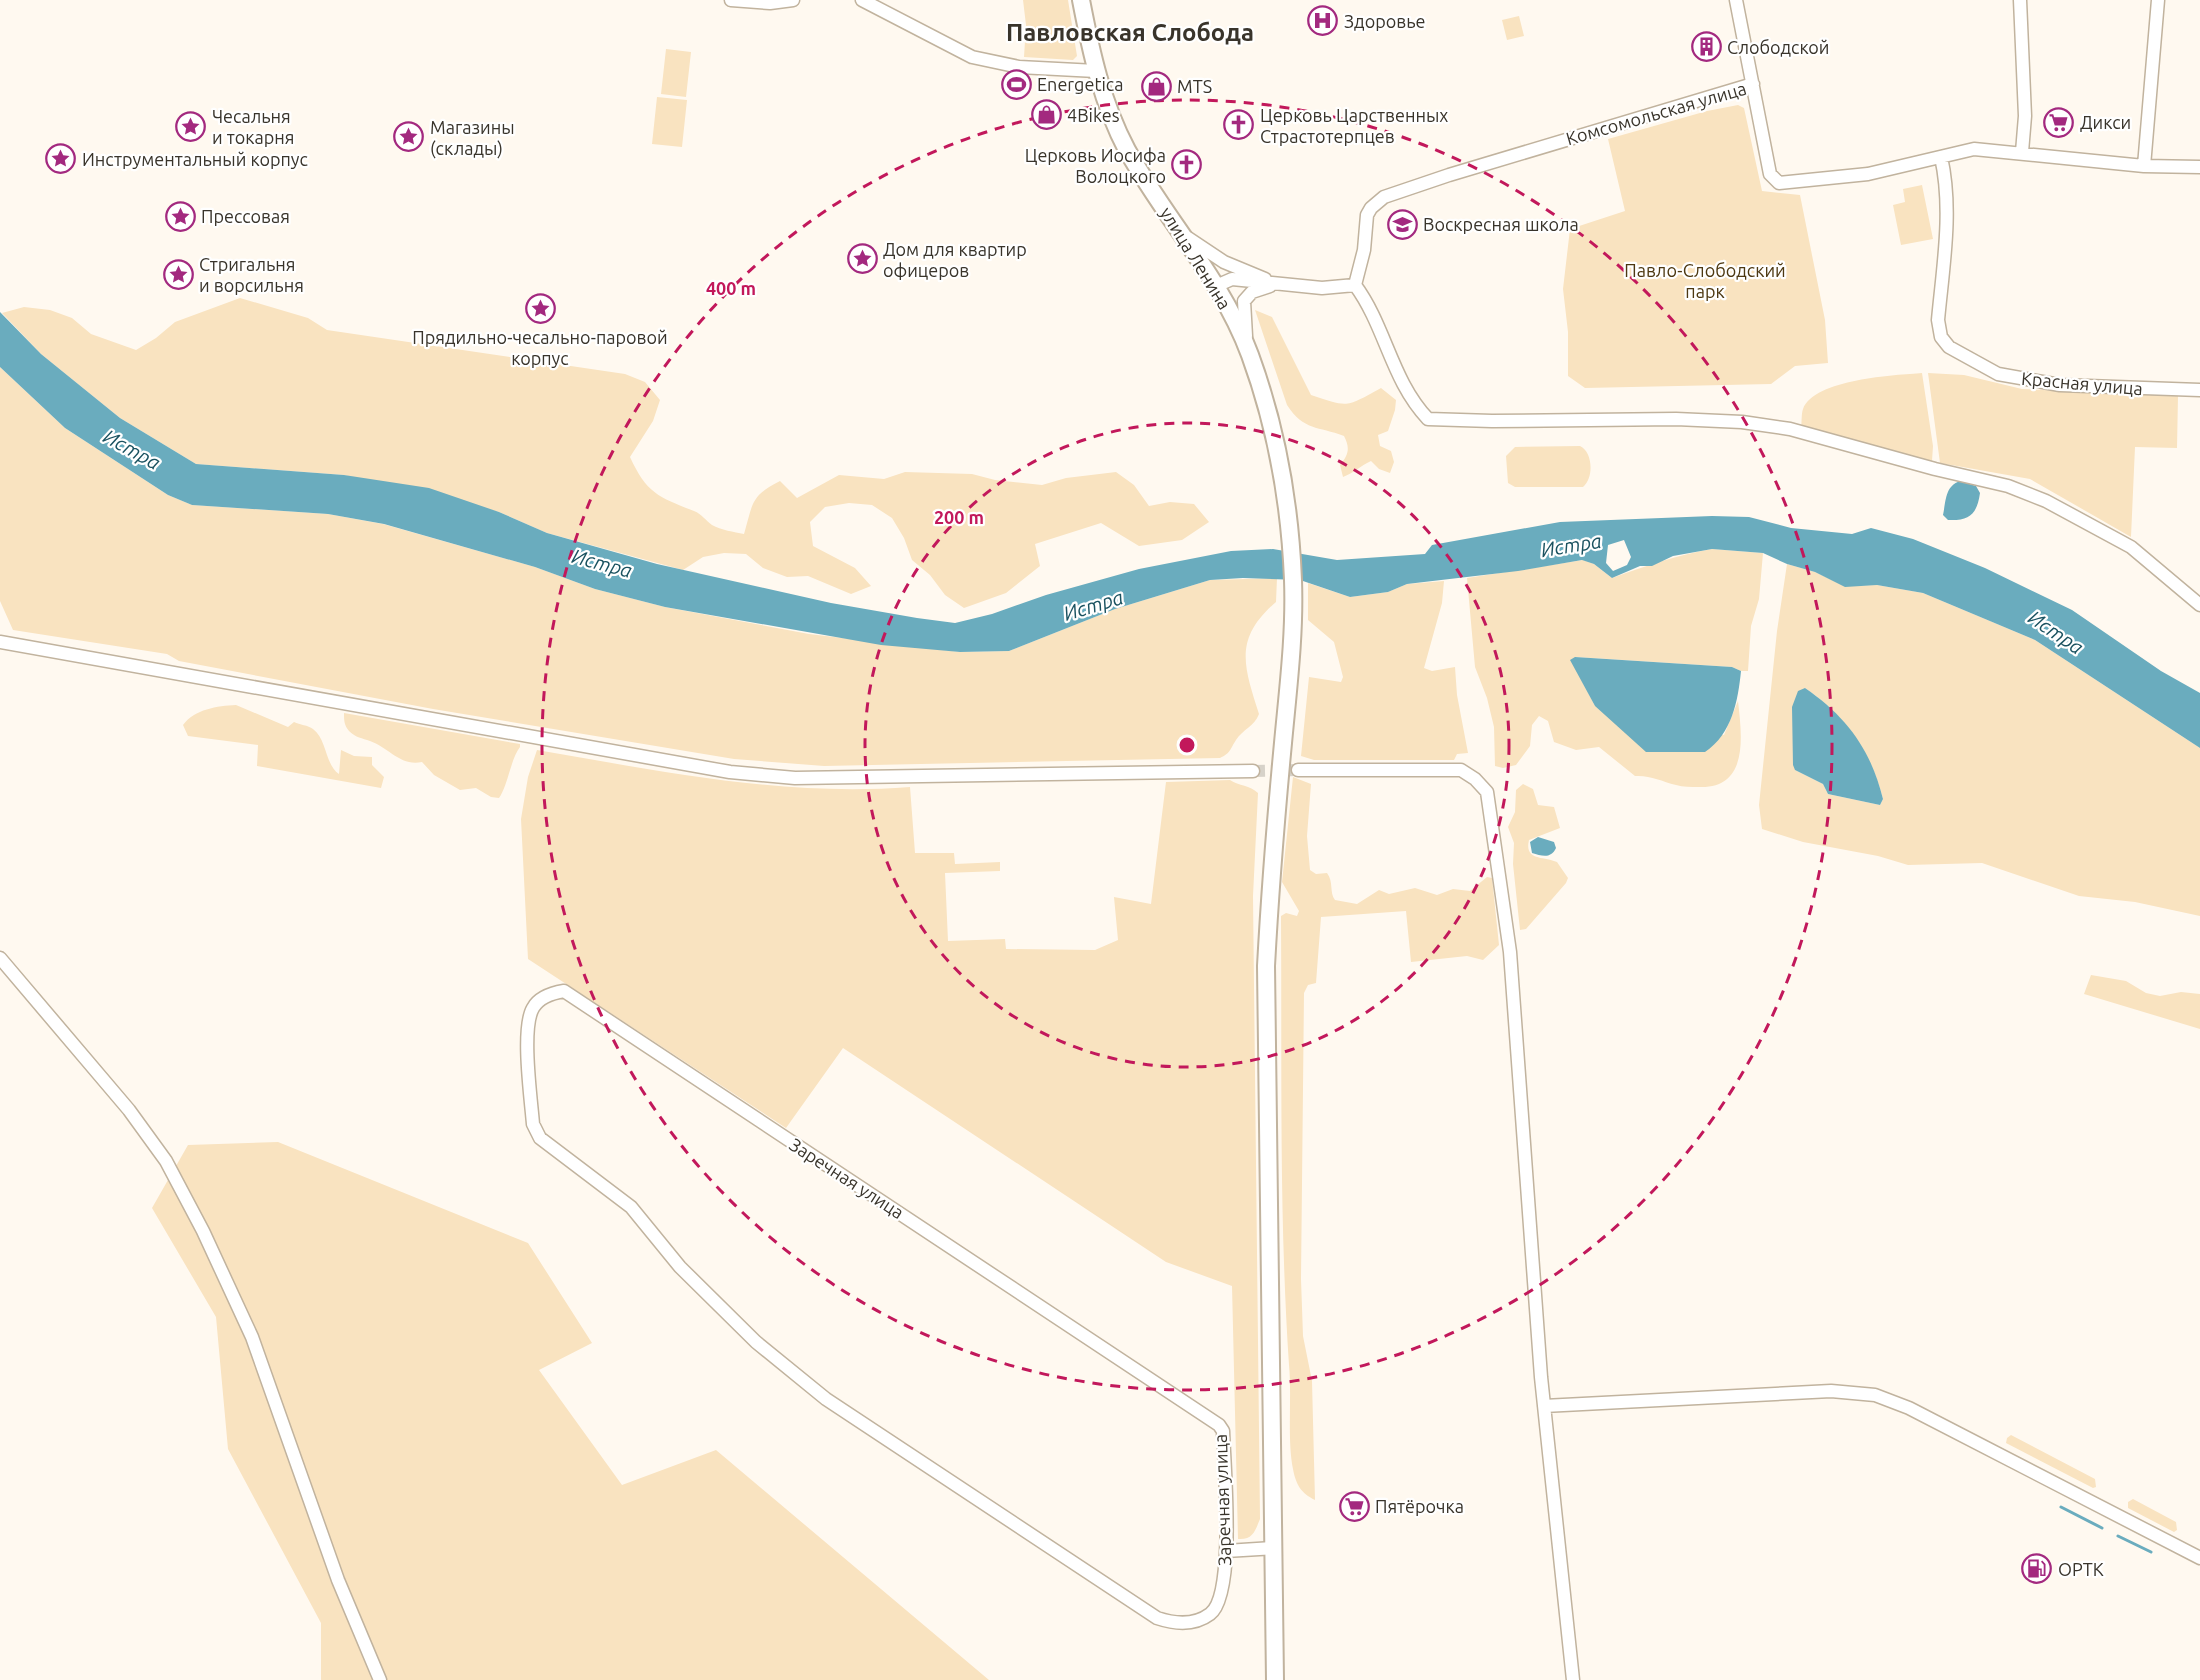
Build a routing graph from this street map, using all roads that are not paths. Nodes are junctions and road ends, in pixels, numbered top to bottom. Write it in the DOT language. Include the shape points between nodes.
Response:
graph roads {
  1 [pos="731,0"];
  2 [pos="793,0"];
  3 [pos="862,0"];
  4 [pos="1081,0"];
  5 [pos="1736,0"];
  6 [pos="2020,0"];
  7 [pos="2158,0"];
  8 [pos="880,5"];
  9 [pos="1096,71"];
  10 [pos="1753,84"];
  11 [pos="2022,152"];
  12 [pos="1941,157"];
  13 [pos="2144,166"];
  14 [pos="2200,167"];
  15 [pos="1182,234"];
  16 [pos="1277,285"];
  17 [pos="1355,285"];
  18 [pos="1216,286"];
  19 [pos="1250,356"];
  20 [pos="2200,390"];
  21 [pos="2200,605"];
  22 [pos="0,642"];
  23 [pos="1298,770"];
  24 [pos="1252,771"];
  25 [pos="0,958"];
  26 [pos="1544,1406"];
  27 [pos="1274,1548"];
  28 [pos="1226,1551"];
  29 [pos="2200,1558"];
  30 [pos="380,1680"];
  31 [pos="1275,1680"];
  32 [pos="1573,1680"];
  1 -- 2 [label="street"];
  3 -- 8 [label="street"];
  4 -- 9 [label="main road, улица Ленина"];
  5 -- 10 [label="street"];
  6 -- 11 [label="street" via="2025,116"];
  7 -- 13 [label="street"];
  8 -- 9 [label="street" via="972,57 1030,68"];
  9 -- 15 [label="main road, улица Ленина" via="1108,111 1128,152"];
  10 -- 12 [label="street, Комсомольская улица" via="1770,174 1779,183 1868,174"];
  10 -- 17 [label="street, Комсомольская улица" via="1384,197 1367,215"];
  11 -- 12 [label="street, Комсомольская улица" via="1974,149"];
  11 -- 13 [label="street, Комсомольская улица"];
  12 -- 20 [label="street, Красная улица" via="1947,181 1948,218 1938,320 1945,343 1978,365 2009,376 2066,385"];
  13 -- 14 [label="street, Комсомольская улица"];
  15 -- 16 [label="street" via="1224,262"];
  15 -- 18 [label="main road, улица Ленина"];
  16 -- 17 [label="street"];
  16 -- 18 [label="street" via="1232,279"];
  16 -- 19 [label="street" via="1252,292 1244,301"];
  17 -- 21 [label="street" via="1369,305 1402,384 1428,419 1676,418 1790,429 2008,486 2046,501 2131,547"];
  18 -- 19 [label="main road, улица Ленина"];
  19 -- 27 [label="main road, улица Ленина" via="1284,490 1293,582 1290,668 1270,877 1266,966"];
  22 -- 24 [label="street" via="730,772 795,778"];
  23 -- 26 [label="street" via="1461,771 1487,792 1510,952"];
  25 -- 30 [label="street" via="129,1110 166,1161 252,1337 338,1580"];
  26 -- 29 [label="street" via="1822,1391 1875,1395 1909,1408"];
  26 -- 32 [label="street"];
  27 -- 28 [label="street"];
  27 -- 31 [label="main road, улица Ленина"];
  28 -- 28 [label="street, Заречная улица" via="1223,1431 1219,1425 564,991 549,994 533,1008 527,1026 532,1124 540,1138 631,1207 680,1267 756,1342 826,1399 1157,1618 1173,1623 1195,1622 1212,1613 1224,1588"];
}
